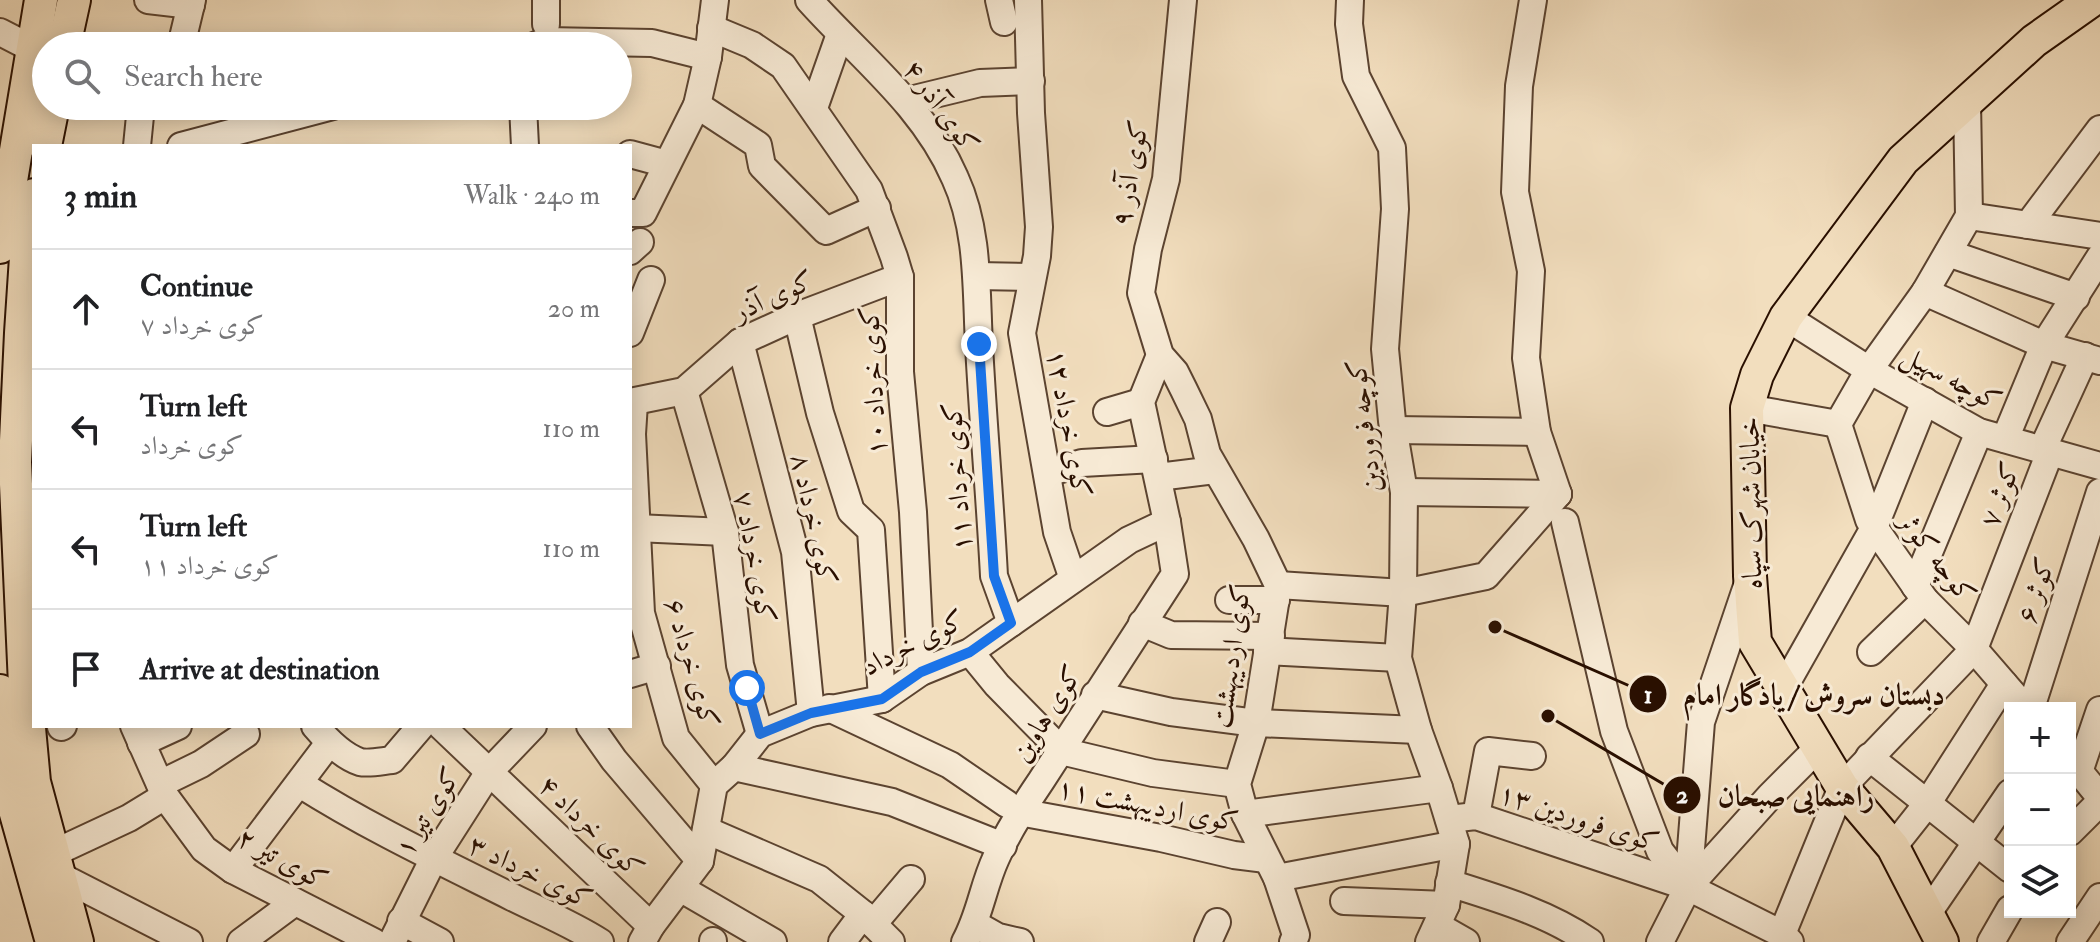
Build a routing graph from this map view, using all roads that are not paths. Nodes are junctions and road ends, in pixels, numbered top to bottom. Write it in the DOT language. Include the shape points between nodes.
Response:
graph roads {
  1 [pos="41,0"];
  2 [pos="74,0"];
  3 [pos="148,0"];
  4 [pos="713,0"];
  5 [pos="809,0"];
  6 [pos="1028,0"];
  7 [pos="1183,0"];
  8 [pos="1350,0"];
  9 [pos="1533,0"];
  10 [pos="2092,0"];
  11 [pos="192,3"];
  12 [pos="1010,17"];
  13 [pos="711,28"];
  14 [pos="0,32"];
  15 [pos="46,32"];
  16 [pos="57,32"];
  17 [pos="185,32"];
  18 [pos="840,34"];
  19 [pos="32,42"];
  20 [pos="632,43"];
  21 [pos="708,57"];
  22 [pos="32,76"];
  23 [pos="1031,81"];
  24 [pos="906,101"];
  25 [pos="1967,101"];
  26 [pos="697,105"];
  27 [pos="814,108"];
  28 [pos="11,112"];
  29 [pos="50,120"];
  30 [pos="140,120"];
  31 [pos="280,120"];
  32 [pos="524,120"];
  33 [pos="2100,129"];
  34 [pos="45,144"];
  35 [pos="137,144"];
  36 [pos="189,144"];
  37 [pos="525,144"];
  38 [pos="632,155"];
  39 [pos="667,164"];
  40 [pos="15,190"];
  41 [pos="877,208"];
  42 [pos="636,213"];
  43 [pos="1969,216"];
  44 [pos="2028,225"];
  45 [pos="31,228"];
  46 [pos="2100,236"];
  47 [pos="0,247"];
  48 [pos="1948,253"];
  49 [pos="2100,257"];
  50 [pos="977,276"];
  51 [pos="900,277"];
  52 [pos="1032,277"];
  53 [pos="651,280"];
  54 [pos="1925,292"];
  55 [pos="2076,297"];
  56 [pos="797,316"];
  57 [pos="1786,317"];
  58 [pos="632,328"];
  59 [pos="740,342"];
  60 [pos="2044,345"];
  61 [pos="1160,355"];
  62 [pos="2092,359"];
  63 [pos="1869,370"];
  64 [pos="684,391"];
  65 [pos="1925,401"];
  66 [pos="632,402"];
  67 [pos="1141,402"];
  68 [pos="1747,408"];
  69 [pos="1107,412"];
  70 [pos="1838,424"];
  71 [pos="1394,430"];
  72 [pos="1537,432"];
  73 [pos="1979,432"];
  74 [pos="2005,439"];
  75 [pos="2046,451"];
  76 [pos="632,453"];
  77 [pos="2100,466"];
  78 [pos="1156,468"];
  79 [pos="1215,470"];
  80 [pos="1047,473"];
  81 [pos="1404,492"];
  82 [pos="2100,492"];
  83 [pos="1558,494"];
  84 [pos="1167,522"];
  85 [pos="1565,522"];
  86 [pos="636,528"];
  87 [pos="1874,528"];
  88 [pos="725,532"];
  89 [pos="1750,576"];
  90 [pos="1073,579"];
  91 [pos="1277,593"];
  92 [pos="1403,593"];
  93 [pos="1920,593"];
  94 [pos="1229,600"];
  95 [pos="1011,623"];
  96 [pos="1142,623"];
  97 [pos="1269,644"];
  98 [pos="1974,649"];
  99 [pos="970,652"];
  100 [pos="1871,652"];
  101 [pos="1398,658"];
  102 [pos="657,666"];
  103 [pos="921,672"];
  104 [pos="632,673"];
  105 [pos="2004,684"];
  106 [pos="1783,689"];
  107 [pos="1095,695"];
  108 [pos="882,699"];
  109 [pos="2022,702"];
  110 [pos="2030,702"];
  111 [pos="1,709"];
  112 [pos="820,710"];
  113 [pos="2100,710"];
  114 [pos="1256,723"];
  115 [pos="168,728"];
  116 [pos="419,728"];
  117 [pos="443,728"];
  118 [pos="531,728"];
  119 [pos="591,728"];
  120 [pos="1418,730"];
  121 [pos="138,734"];
  122 [pos="246,734"];
  123 [pos="760,734"];
  124 [pos="322,735"];
  125 [pos="1058,747"];
  126 [pos="1818,748"];
  127 [pos="1532,756"];
  128 [pos="1869,757"];
  129 [pos="2076,764"];
  130 [pos="734,767"];
  131 [pos="2076,767"];
  132 [pos="489,772"];
  133 [pos="300,784"];
  134 [pos="1237,784"];
  135 [pos="714,785"];
  136 [pos="1842,787"];
  137 [pos="1439,788"];
  138 [pos="162,790"];
  139 [pos="2100,800"];
  140 [pos="2004,802"];
  141 [pos="1927,804"];
  142 [pos="1013,808"];
  143 [pos="1245,814"];
  144 [pos="1476,816"];
  145 [pos="2076,826"];
  146 [pos="706,830"];
  147 [pos="1452,832"];
  148 [pos="1976,843"];
  149 [pos="1003,846"];
  150 [pos="1893,847"];
  151 [pos="434,858"];
  152 [pos="700,861"];
  153 [pos="57,864"];
  154 [pos="2004,864"];
  155 [pos="1271,868"];
  156 [pos="233,870"];
  157 [pos="911,879"];
  158 [pos="1688,887"];
  159 [pos="680,888"];
  160 [pos="2100,897"];
  161 [pos="1344,901"];
  162 [pos="295,902"];
  163 [pos="1928,913"];
  164 [pos="1441,914"];
  165 [pos="2005,918"];
  166 [pos="2074,925"];
  167 [pos="876,927"];
  168 [pos="396,932"];
  169 [pos="970,933"];
  170 [pos="647,934"];
  171 [pos="1295,938"];
  172 [pos="1786,938"];
  173 [pos="1005,940"];
  174 [pos="52,942"];
  175 [pos="77,942"];
  176 [pos="189,942"];
  177 [pos="241,942"];
  178 [pos="374,942"];
  179 [pos="440,942"];
  180 [pos="600,942"];
  181 [pos="773,942"];
  182 [pos="842,942"];
  183 [pos="1466,942"];
  184 [pos="1590,942"];
  185 [pos="1660,942"];
  186 [pos="1942,942"];
  187 [pos="1991,942"];
  1 -- 15 [label="main road"];
  2 -- 16 [label="main road"];
  3 -- 11 [label="street"];
  4 -- 13 [label="street"];
  5 -- 18 [label="street, کوی آذر ۴"];
  6 -- 12 [label="street, کوی خرداد ۱۲"];
  7 -- 61 [label="street, کوی آذر ۹" via="1166,179 1141,293"];
  8 -- 71 [label="street, کوچه فروردین" via="1356,76 1392,148 1395,209 1385,349"];
  9 -- 72 [label="street" via="1519,86 1515,192 1531,271 1526,358"];
  10 -- 25 [label="main road, خیابان شهرک سپاه" via="2034,41"];
  11 -- 17 [label="street"];
  12 -- 23 [label="street, کوی خرداد ۱۲"];
  13 -- 21 [label="street"];
  13 -- 27 [label="street, کوی خرداد ۱۰" via="752,45 783,66"];
  14 -- 19 [label="street"];
  18 -- 24 [label="street, کوی آذر ۴"];
  18 -- 27 [label="street"];
  20 -- 21 [label="street"];
  21 -- 26 [label="street"];
  22 -- 28 [label="main road"];
  23 -- 24 [label="street" via="980,83"];
  23 -- 52 [label="street, کوی خرداد ۱۲" via="1039,227"];
  24 -- 50 [label="street, کوی آذر ۴" via="955,177 966,208"];
  25 -- 43 [label="street"];
  25 -- 57 [label="main road, خیابان شهرک سپاه" via="1903,160"];
  26 -- 39 [label="street"];
  26 -- 41 [label="street" via="758,145 762,166 826,231"];
  27 -- 41 [label="street, کوی خرداد ۱۰"];
  28 -- 40 [label="main road"];
  29 -- 34 [label="main road"];
  30 -- 35 [label="street"];
  31 -- 36 [label="street"];
  32 -- 37 [label="street"];
  33 -- 44 [label="street"];
  38 -- 39 [label="street"];
  39 -- 42 [label="street"];
  40 -- 45 [label="main road"];
  40 -- 47 [label="main road"];
  41 -- 51 [label="street, کوی خرداد ۱۰"];
  43 -- 44 [label="street"];
  43 -- 48 [label="street"];
  44 -- 46 [label="street"];
  45 -- 153 [label="main road" via="15,478 34,782"];
  48 -- 54 [label="street"];
  48 -- 55 [label="street"];
  49 -- 55 [label="street"];
  50 -- 52 [label="street"];
  50 -- 95 [label="street, کوی خرداد ۱۱" via="994,576"];
  51 -- 56 [label="street, کوی آذر"];
  51 -- 103 [label="street, کوی خرداد ۱۰" via="900,372"];
  52 -- 80 [label="street, کوی خرداد ۱۲" via="1022,333"];
  53 -- 58 [label="street"];
  54 -- 60 [label="street"];
  54 -- 63 [label="street"];
  55 -- 60 [label="street"];
  56 -- 59 [label="street, کوی آذر"];
  56 -- 108 [label="street" via="851,511 871,530"];
  57 -- 63 [label="street, کوچه سهیل"];
  57 -- 68 [label="main road, خیابان شهرک سپاه"];
  59 -- 64 [label="street, کوی آذر"];
  59 -- 112 [label="street, کوی خرداد ۸" via="795,552"];
  60 -- 62 [label="street"];
  60 -- 74 [label="street"];
  61 -- 67 [label="street"];
  61 -- 79 [label="street, کوی اردیبهشت" via="1175,372 1198,419"];
  62 -- 75 [label="street, کوثر ۷"];
  63 -- 65 [label="street, کوچه سهیل"];
  63 -- 70 [label="street"];
  64 -- 66 [label="street"];
  64 -- 88 [label="street, کوی خرداد ۷"];
  65 -- 73 [label="street, کوچه سهیل"];
  65 -- 87 [label="street"];
  67 -- 69 [label="street"];
  67 -- 78 [label="street, کوی هاوین"];
  68 -- 70 [label="street"];
  68 -- 89 [label="main road, خیابان شهرک سپاه"];
  70 -- 87 [label="street, کوچه کوثر"];
  71 -- 72 [label="street"];
  71 -- 81 [label="street, کوچه فروردین"];
  72 -- 83 [label="street"];
  73 -- 74 [label="street, کوچه سهیل"];
  73 -- 93 [label="street"];
  74 -- 75 [label="street, کوچه سهیل"];
  75 -- 77 [label="street, کوچه سهیل"];
  75 -- 98 [label="street, کوثر ۷"];
  76 -- 86 [label="street, کوی خرداد ۶"];
  78 -- 79 [label="street"];
  78 -- 80 [label="street" via="1082,463"];
  78 -- 84 [label="street, کوی هاوین"];
  79 -- 91 [label="street, کوی اردیبهشت" via="1256,539"];
  80 -- 90 [label="street, کوی خرداد ۱۲" via="1057,532"];
  81 -- 83 [label="street"];
  81 -- 92 [label="street, کوچه فروردین"];
  82 -- 110 [label="street, کوثر ۶"];
  83 -- 92 [label="street" via="1486,576"];
  84 -- 90 [label="street, کوی خرداد" via="1129,540"];
  84 -- 96 [label="street, کوی هاوین" via="1175,574"];
  85 -- 158 [label="street" via="1614,731 1660,851"];
  86 -- 88 [label="street"];
  86 -- 102 [label="street, کوی خرداد ۶" via="641,613"];
  87 -- 93 [label="street, کوچه کوثر"];
  87 -- 106 [label="street"];
  88 -- 123 [label="street, کوی خرداد ۷" via="740,665"];
  89 -- 106 [label="main road, خیابان شهرک سپاه" via="1755,642"];
  89 -- 158 [label="street" via="1701,722"];
  90 -- 95 [label="street, کوی خرداد"];
  91 -- 92 [label="street"];
  91 -- 94 [label="street"];
  91 -- 97 [label="street, کوی اردیبهشت"];
  92 -- 101 [label="street, کوچه فروردین"];
  93 -- 98 [label="street, کوچه کوثر"];
  93 -- 100 [label="street"];
  95 -- 99 [label="street, کوی خرداد"];
  96 -- 97 [label="street" via="1171,635"];
  96 -- 107 [label="street, کوی هاوین"];
  97 -- 101 [label="street"];
  97 -- 114 [label="street, کوی اردیبهشت"];
  98 -- 105 [label="street, کوچه کوثر"];
  98 -- 128 [label="street"];
  99 -- 103 [label="street, کوی خرداد"];
  99 -- 125 [label="street"];
  101 -- 120 [label="street, کوچه فروردین"];
  102 -- 104 [label="street"];
  102 -- 135 [label="street, کوی خرداد ۶" via="676,738"];
  103 -- 108 [label="street, کوی خرداد"];
  105 -- 109 [label="street, کوچه کوثر"];
  105 -- 141 [label="street"];
  106 -- 126 [label="main road, خیابان شهرک سپاه"];
  107 -- 114 [label="street"];
  107 -- 125 [label="street, کوی هاوین"];
  108 -- 112 [label="street, کوی خرداد"];
  111 -- 174 [label="main road" via="8,785"];
  112 -- 123 [label="street, کوی خرداد"];
  112 -- 142 [label="street" via="950,765"];
  113 -- 129 [label="street"];
  114 -- 120 [label="street"];
  114 -- 134 [label="street, کوی اردیبهشت"];
  115 -- 121 [label="street"];
  116 -- 124 [label="street" via="392,760 360,762"];
  117 -- 132 [label="street, کوی خرداد ۴"];
  118 -- 132 [label="street, کوی تیر ۱"];
  119 -- 152 [label="street"];
  120 -- 137 [label="street, کوچه فروردین"];
  121 -- 138 [label="street, کوی تیر ۲"];
  122 -- 138 [label="street"];
  123 -- 130 [label="street, کوی خرداد"];
  124 -- 133 [label="street"];
  125 -- 134 [label="street" via="1153,773"];
  125 -- 142 [label="street, کوی هاوین"];
  126 -- 136 [label="main road, خیابان شهرک سپاه"];
  126 -- 158 [label="street"];
  127 -- 144 [label="street" via="1488,751"];
  128 -- 136 [label="street"];
  128 -- 141 [label="street"];
  130 -- 135 [label="street, کوی خرداد"];
  130 -- 149 [label="street" via="892,802"];
  131 -- 139 [label="street"];
  132 -- 151 [label="street, کوی تیر ۱"];
  132 -- 170 [label="street, کوی خرداد ۴"];
  133 -- 151 [label="street, کوی خرداد ۳"];
  133 -- 156 [label="street"];
  134 -- 143 [label="street"];
  135 -- 146 [label="street"];
  136 -- 150 [label="main road, خیابان شهرک سپاه"];
  136 -- 172 [label="street"];
  137 -- 143 [label="street"];
  137 -- 147 [label="street, کوچه فروردین"];
  138 -- 153 [label="street"];
  138 -- 156 [label="street, کوی تیر ۲" via="204,849"];
  139 -- 145 [label="street"];
  140 -- 148 [label="street"];
  141 -- 148 [label="street"];
  141 -- 150 [label="street"];
  142 -- 149 [label="street, کوی هاوین"];
  142 -- 155 [label="street, کوی اردیبهشت ۱۱" via="1161,838"];
  143 -- 155 [label="street"];
  144 -- 147 [label="street, کوی فروردین ۱۳"];
  144 -- 158 [label="street, کوی فروردین ۱۳"];
  146 -- 152 [label="street"];
  146 -- 167 [label="street" via="819,879"];
  147 -- 155 [label="street, کوی اردیبهشت ۱۱"];
  147 -- 164 [label="street"];
  148 -- 154 [label="street"];
  148 -- 163 [label="street"];
  149 -- 169 [label="street, کوی هاوین"];
  150 -- 163 [label="main road, خیابان شهرک سپاه"];
  151 -- 168 [label="street, کوی تیر ۱"];
  151 -- 180 [label="street, کوی خرداد ۳"];
  152 -- 159 [label="street"];
  153 -- 175 [label="main road"];
  153 -- 176 [label="street"];
  155 -- 171 [label="street"];
  156 -- 162 [label="street, کوی تیر ۲"];
  157 -- 167 [label="street"];
  158 -- 172 [label="street, کوی فروردین ۱۳"];
  158 -- 185 [label="street"];
  159 -- 170 [label="street"];
  159 -- 181 [label="street"];
  160 -- 166 [label="street"];
  161 -- 164 [label="street"];
  162 -- 177 [label="street"];
  162 -- 178 [label="street, کوی تیر ۲"];
  163 -- 186 [label="main road, خیابان شهرک سپاه"];
  164 -- 183 [label="street"];
  164 -- 184 [label="street" via="1508,902"];
  165 -- 187 [label="street"];
  167 -- 182 [label="street"];
  168 -- 179 [label="street"];
  169 -- 173 [label="street"];
}
